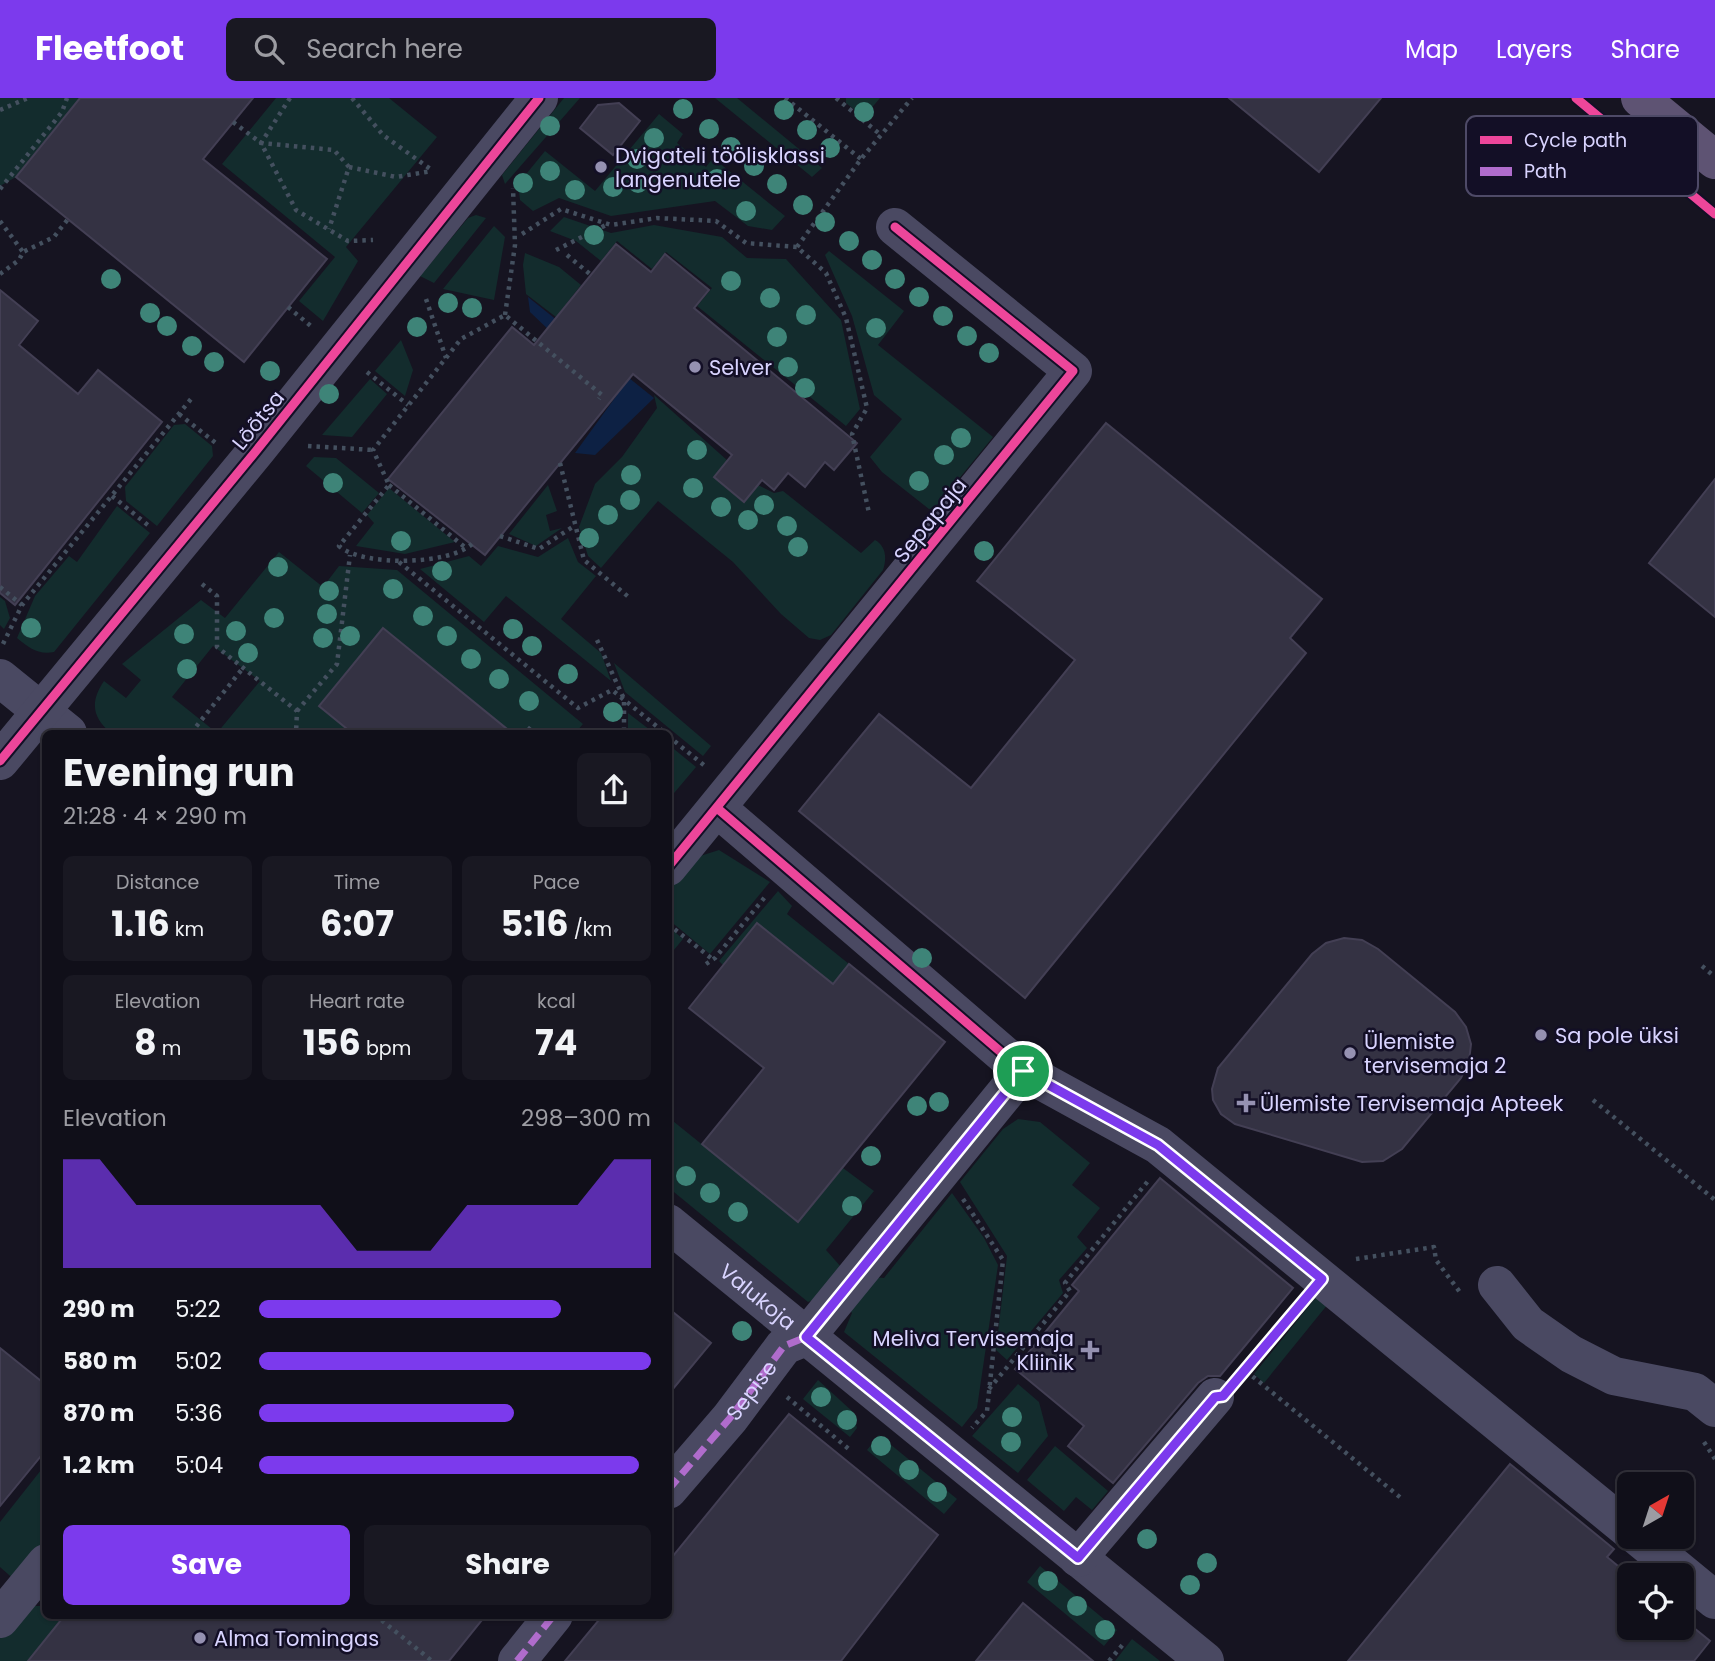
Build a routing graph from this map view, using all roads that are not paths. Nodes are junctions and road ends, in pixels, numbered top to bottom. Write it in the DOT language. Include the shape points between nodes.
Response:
graph roads {
  1 [pos="539,98"];
  2 [pos="1640,98"];
  3 [pos="1662,116"];
  4 [pos="1698,146"];
  5 [pos="1715,160"];
  6 [pos="895,227"];
  7 [pos="0,678"];
  8 [pos="54,722"];
  9 [pos="42,731"];
  10 [pos="0,761"];
  11 [pos="725,798"];
  12 [pos="672,862"];
  13 [pos="1023,1071"];
  14 [pos="672,1226"];
  15 [pos="1497,1285"];
  16 [pos="806,1337"];
  17 [pos="1215,1397"];
  18 [pos="1715,1408"];
  19 [pos="672,1485"];
  20 [pos="1617,1520"];
  21 [pos="1653,1549"];
  22 [pos="1078,1558"];
  23 [pos="42,1568"];
  24 [pos="1715,1600"];
  25 [pos="0,1619"];
  26 [pos="551,1619"];
  27 [pos="517,1661"];
  28 [pos="1205,1661"];
  1 -- 8 [label="street, Lõõtsa" via="256,450"];
  2 -- 3 [label="main road"];
  4 -- 5 [label="main road"];
  6 -- 11 [label="street, Sepapaja" via="1073,372"];
  7 -- 8 [label="street"];
  9 -- 10 [label="street, Lõõtsa"];
  11 -- 12 [label="street, Sepapaja"];
  11 -- 13 [label="street" via="788,868"];
  13 -- 16 [label="street, Sepise"];
  13 -- 20 [label="street" via="1170,1154"];
  14 -- 16 [label="street, Valukoja"];
  15 -- 18 [label="street" via="1528,1324 1571,1354 1614,1376 1695,1392"];
  16 -- 19 [label="street, Sepise" via="783,1346"];
  16 -- 22 [label="street, Valukoja"];
  17 -- 22 [label="street"];
  21 -- 24 [label="street"];
  22 -- 28 [label="street, Valukoja"];
  23 -- 25 [label="street"];
  26 -- 27 [label="street"];
}
